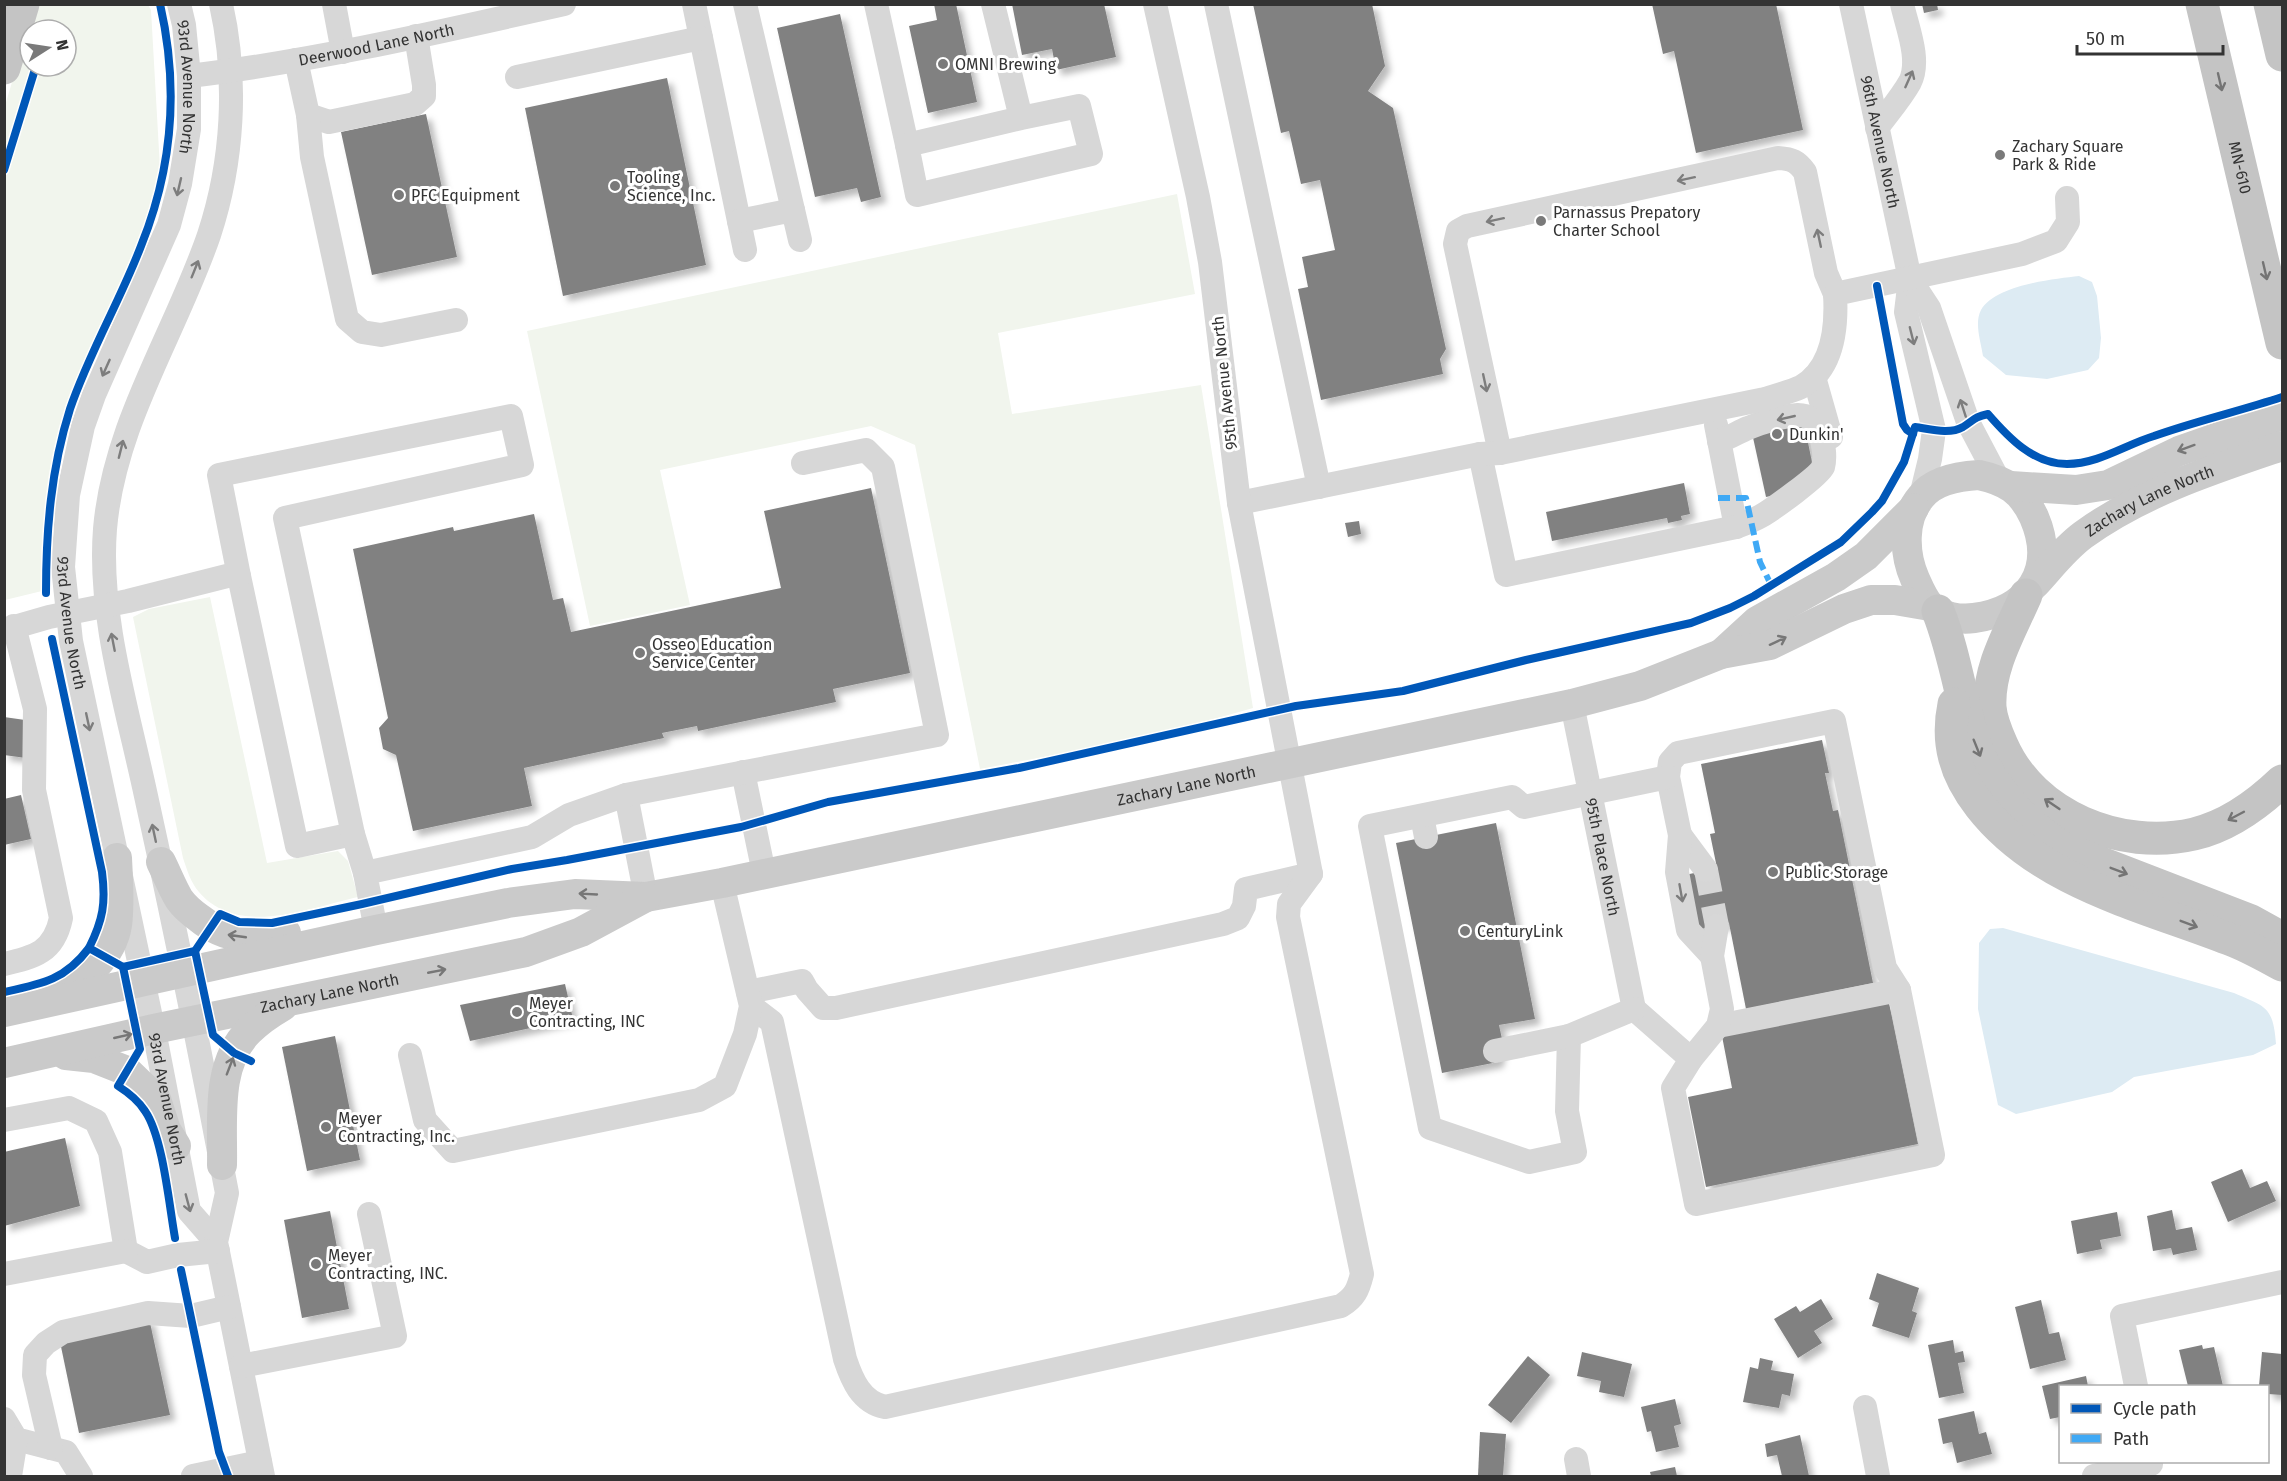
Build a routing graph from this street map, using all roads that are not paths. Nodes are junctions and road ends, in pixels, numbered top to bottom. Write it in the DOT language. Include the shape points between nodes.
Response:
graph roads {
  1 [pos="23,4"];
  2 [pos="178,4"];
  3 [pos="222,4"];
  4 [pos="334,4"];
  5 [pos="694,4"];
  6 [pos="745,4"];
  7 [pos="876,4"];
  8 [pos="993,4"];
  9 [pos="1155,4"];
  10 [pos="1216,4"];
  11 [pos="1851,4"];
  12 [pos="1902,4"];
  13 [pos="2202,4"];
  14 [pos="2270,4"];
  15 [pos="558,5"];
  16 [pos="416,36"];
  17 [pos="701,38"];
  18 [pos="343,52"];
  19 [pos="2283,55"];
  20 [pos="296,60"];
  21 [pos="4,68"];
  22 [pos="231,71"];
  23 [pos="189,76"];
  24 [pos="517,77"];
  25 [pos="308,115"];
  26 [pos="1021,118"];
  27 [pos="1877,128"];
  28 [pos="907,145"];
  29 [pos="2067,198"];
  30 [pos="793,210"];
  31 [pos="739,221"];
  32 [pos="800,240"];
  33 [pos="745,250"];
  34 [pos="1910,279"];
  35 [pos="1835,294"];
  36 [pos="456,320"];
  37 [pos="2281,336"];
  38 [pos="1814,377"];
  39 [pos="1712,408"];
  40 [pos="2283,415"];
  41 [pos="1719,441"];
  42 [pos="2283,446"];
  43 [pos="1490,453"];
  44 [pos="803,463"];
  45 [pos="2005,482"];
  46 [pos="1319,487"];
  47 [pos="1918,502"];
  48 [pos="1239,503"];
  49 [pos="1736,527"];
  50 [pos="239,576"];
  51 [pos="2030,590"];
  52 [pos="107,604"];
  53 [pos="1934,609"];
  54 [pos="67,612"];
  55 [pos="9,628"];
  56 [pos="1721,654"];
  57 [pos="1960,685"];
  58 [pos="1572,704"];
  59 [pos="1291,762"];
  60 [pos="742,772"];
  61 [pos="1668,777"];
  62 [pos="2283,781"];
  63 [pos="1591,794"];
  64 [pos="626,795"];
  65 [pos="353,834"];
  66 [pos="1680,835"];
  67 [pos="117,858"];
  68 [pos="160,861"];
  69 [pos="1706,870"];
  70 [pos="365,873"];
  71 [pos="764,873"];
  72 [pos="1311,874"];
  73 [pos="722,883"];
  74 [pos="646,897"];
  75 [pos="374,922"];
  76 [pos="1717,926"];
  77 [pos="2283,938"];
  78 [pos="1712,956"];
  79 [pos="4,964"];
  80 [pos="2283,965"];
  81 [pos="182,972"];
  82 [pos="144,981"];
  83 [pos="1899,990"];
  84 [pos="749,999"];
  85 [pos="293,1000"];
  86 [pos="18,1009"];
  87 [pos="1634,1009"];
  88 [pos="192,1021"];
  89 [pos="1718,1026"];
  90 [pos="154,1029"];
  91 [pos="1569,1036"];
  92 [pos="1496,1051"];
  93 [pos="45,1054"];
  94 [pos="410,1055"];
  95 [pos="1691,1059"];
  96 [pos="4,1063"];
  97 [pos="4,1120"];
  98 [pos="176,1146"];
  99 [pos="222,1165"];
  100 [pos="369,1214"];
  101 [pos="217,1246"];
  102 [pos="126,1251"];
  103 [pos="4,1274"];
  104 [pos="2283,1282"];
  105 [pos="229,1307"];
  106 [pos="241,1366"];
  107 [pos="2136,1385"];
  108 [pos="1864,1407"];
  109 [pos="10,1429"];
  110 [pos="51,1448"];
  111 [pos="2152,1467"];
  112 [pos="262,1469"];
  113 [pos="10,1476"];
  114 [pos="81,1476"];
  115 [pos="193,1476"];
  116 [pos="1878,1476"];
  117 [pos="2094,1476"];
  1 -- 21 [label="highway"];
  2 -- 23 [label="street, 93rd Avenue North"];
  3 -- 22 [label="street, 93rd Avenue North"];
  4 -- 18 [label="street"];
  5 -- 17 [label="street"];
  6 -- 30 [label="street"];
  7 -- 28 [label="street"];
  8 -- 26 [label="street"];
  9 -- 48 [label="street, 95th Avenue North" via="1210,262"];
  10 -- 46 [label="street"];
  11 -- 27 [label="street, 96th Avenue North"];
  27 -- 12 [label="street, one-way" via="1914,70"];
  13 -- 37 [label="highway, MN-610, one-way"];
  14 -- 19 [label="highway"];
  15 -- 16 [label="street, Deerwood Lane North"];
  16 -- 18 [label="street, Deerwood Lane North"];
  16 -- 25 [label="street" via="424,96 415,104 329,122"];
  17 -- 24 [label="street"];
  17 -- 31 [label="street"];
  18 -- 20 [label="street, Deerwood Lane North"];
  20 -- 22 [label="street, Deerwood Lane North"];
  20 -- 25 [label="street"];
  22 -- 23 [label="street, Deerwood Lane North"];
  52 -- 22 [label="street, 93rd Avenue North, one-way" via="104,564 108,502 141,392 209,234 224,175 231,120"];
  23 -- 54 [label="street, 93rd Avenue North, one-way" via="189,129 169,225 94,395 75,458 64,530"];
  25 -- 36 [label="street" via="312,157 347,319 362,332 381,335"];
  26 -- 28 [label="street"];
  26 -- 28 [label="street" via="1079,106 1091,154 917,195"];
  27 -- 34 [label="street, 96th Avenue North"];
  29 -- 34 [label="street" via="2068,222 2056,241 2022,254"];
  30 -- 31 [label="street"];
  30 -- 32 [label="street"];
  31 -- 33 [label="street"];
  34 -- 35 [label="street"];
  45 -- 34 [label="street, 96th Avenue North, one-way" via="1968,422 1929,308"];
  34 -- 47 [label="street, 96th Avenue North, one-way" via="1906,312 1934,430"];
  35 -- 38 [label="street" via="1832,341 1825,363"];
  35 -- 43 [label="street, one-way" via="1826,273 1804,172 1790,159 1779,158 1467,226 1458,231 1455,244"];
  38 -- 39 [label="street" via="1801,387 1765,399"];
  38 -- 49 [label="street" via="1836,462 1832,475 1766,526"];
  39 -- 41 [label="street"];
  39 -- 43 [label="street"];
  40 -- 45 [label="main road, Zachary Lane North, one-way" via="2179,451 2108,485 2076,490"];
  41 -- 49 [label="street"];
  49 -- 41 [label="street, one-way" via="1762,516 1820,472 1825,458 1816,423 1796,415 1762,423"];
  42 -- 51 [label="main road, Zachary Lane North" via="2170,487 2108,519 2081,536"];
  43 -- 46 [label="street"];
  43 -- 49 [label="street" via="1506,575"];
  44 -- 60 [label="street" via="866,450 883,467 937,735"];
  45 -- 47 [label="main road" via="1979,475 1959,476 1929,489"];
  45 -- 51 [label="main road" via="2024,500 2040,531 2042,566"];
  46 -- 48 [label="street"];
  47 -- 53 [label="main road" via="1907,530 1906,549 1910,568"];
  47 -- 56 [label="main road, Zachary Lane North" via="1866,556 1756,621"];
  48 -- 59 [label="street, 95th Avenue North"];
  50 -- 52 [label="street"];
  50 -- 65 [label="street" via="297,846"];
  50 -- 65 [label="street" via="219,475 512,416 522,465 285,518"];
  51 -- 53 [label="main road" via="2008,609 1987,617 1952,617"];
  62 -- 51 [label="highway, one-way" via="2233,818 2195,834 2172,837 2114,833 2077,820 2048,803 2007,755 1990,707 1995,667"];
  52 -- 54 [label="street"];
  68 -- 52 [label="street, 93rd Avenue North, one-way"];
  56 -- 53 [label="main road, Zachary Lane North, one-way" via="1770,645 1871,600 1895,600"];
  53 -- 57 [label="highway" via="1948,636"];
  54 -- 55 [label="street"];
  54 -- 67 [label="street, 93rd Avenue North, one-way"];
  55 -- 79 [label="street" via="34,709 34,790 61,918 52,942 42,952"];
  56 -- 58 [label="main road, Zachary Lane North" via="1640,686"];
  57 -- 77 [label="highway, one-way" via="1972,737 1984,766 2008,802 2047,838 2067,850 2251,921"];
  57 -- 80 [label="highway, one-way" via="1950,740 1955,760 1975,800 2008,838 2065,876 2232,940"];
  58 -- 59 [label="main road, Zachary Lane North"];
  58 -- 63 [label="street, 95th Place North"];
  59 -- 71 [label="main road, Zachary Lane North"];
  59 -- 72 [label="street, 95th Avenue North"];
  60 -- 64 [label="street"];
  60 -- 71 [label="street"];
  61 -- 63 [label="street"];
  61 -- 66 [label="street"];
  61 -- 83 [label="street" via="1670,762 1678,753 1834,721 1885,968"];
  63 -- 87 [label="street, 95th Place North"];
  63 -- 91 [label="street" via="1524,807 1512,797 1424,826 1370,826 1430,1128 1529,1162 1575,1152 1567,1111"];
  64 -- 70 [label="street" via="569,815 532,837"];
  64 -- 74 [label="street"];
  65 -- 70 [label="street"];
  66 -- 69 [label="street"];
  66 -- 78 [label="street, one-way" via="1677,872 1688,930"];
  67 -- 82 [label="street, 93rd Avenue North"];
  67 -- 86 [label="main road" via="117,927 102,957 74,986"];
  75 -- 68 [label="main road, one-way" via="261,938 221,933 180,900"];
  68 -- 81 [label="street, 93rd Avenue North"];
  70 -- 75 [label="street"];
  71 -- 73 [label="main road, Zachary Lane North"];
  72 -- 84 [label="street" via="1246,889 1238,918 1223,924 836,1008 823,1008 802,981"];
  72 -- 84 [label="street" via="1289,904 1287,917 1362,1274 1357,1292 1341,1306 885,1407 874,1405 852,1381 845,1359 772,1022"];
  73 -- 74 [label="main road, Zachary Lane North"];
  73 -- 84 [label="street"];
  74 -- 75 [label="main road, Zachary Lane North, one-way" via="575,894 439,916 399,909"];
  85 -- 74 [label="main road, Zachary Lane North, one-way" via="526,952 581,932"];
  75 -- 81 [label="main road"];
  76 -- 78 [label="street"];
  78 -- 89 [label="street" via="1722,1010"];
  81 -- 82 [label="main road"];
  81 -- 88 [label="street, 93rd Avenue North"];
  82 -- 86 [label="main road"];
  82 -- 90 [label="street, 93rd Avenue North"];
  83 -- 89 [label="street"];
  83 -- 95 [label="street" via="1933,1155 1696,1203 1673,1088"];
  84 -- 94 [label="street" via="745,1034 725,1086 699,1100 453,1151 425,1120"];
  85 -- 88 [label="main road, Zachary Lane North"];
  99 -- 85 [label="main road, one-way" via="224,1080 234,1053 247,1032"];
  87 -- 91 [label="street"];
  87 -- 95 [label="street"];
  88 -- 90 [label="main road, Zachary Lane North"];
  88 -- 99 [label="street, 93rd Avenue North"];
  89 -- 95 [label="street"];
  93 -- 90 [label="main road, Zachary Lane North, one-way"];
  90 -- 98 [label="street, 93rd Avenue North"];
  91 -- 92 [label="street"];
  93 -- 96 [label="main road, Zachary Lane North"];
  93 -- 98 [label="main road" via="94,1058 127,1071 156,1099"];
  97 -- 102 [label="street" via="69,1108 96,1121 110,1152"];
  98 -- 101 [label="street, 93rd Avenue North, one-way" via="189,1211"];
  99 -- 101 [label="street, 93rd Avenue North" via="227,1193"];
  100 -- 106 [label="street" via="395,1336"];
  101 -- 102 [label="street" via="147,1262"];
  101 -- 105 [label="street, 93rd Avenue North"];
  102 -- 103 [label="street"];
  104 -- 107 [label="street" via="2122,1316"];
  105 -- 106 [label="street, 93rd Avenue North"];
  105 -- 110 [label="street" via="191,1316 148,1313 63,1332 46,1343 35,1355 34,1375"];
  106 -- 112 [label="street, 93rd Avenue North"];
  108 -- 116 [label="street"];
  109 -- 110 [label="street"];
  109 -- 113 [label="street"];
  110 -- 114 [label="street" via="66,1452"];
  111 -- 117 [label="street"];
  112 -- 115 [label="street"];
}
